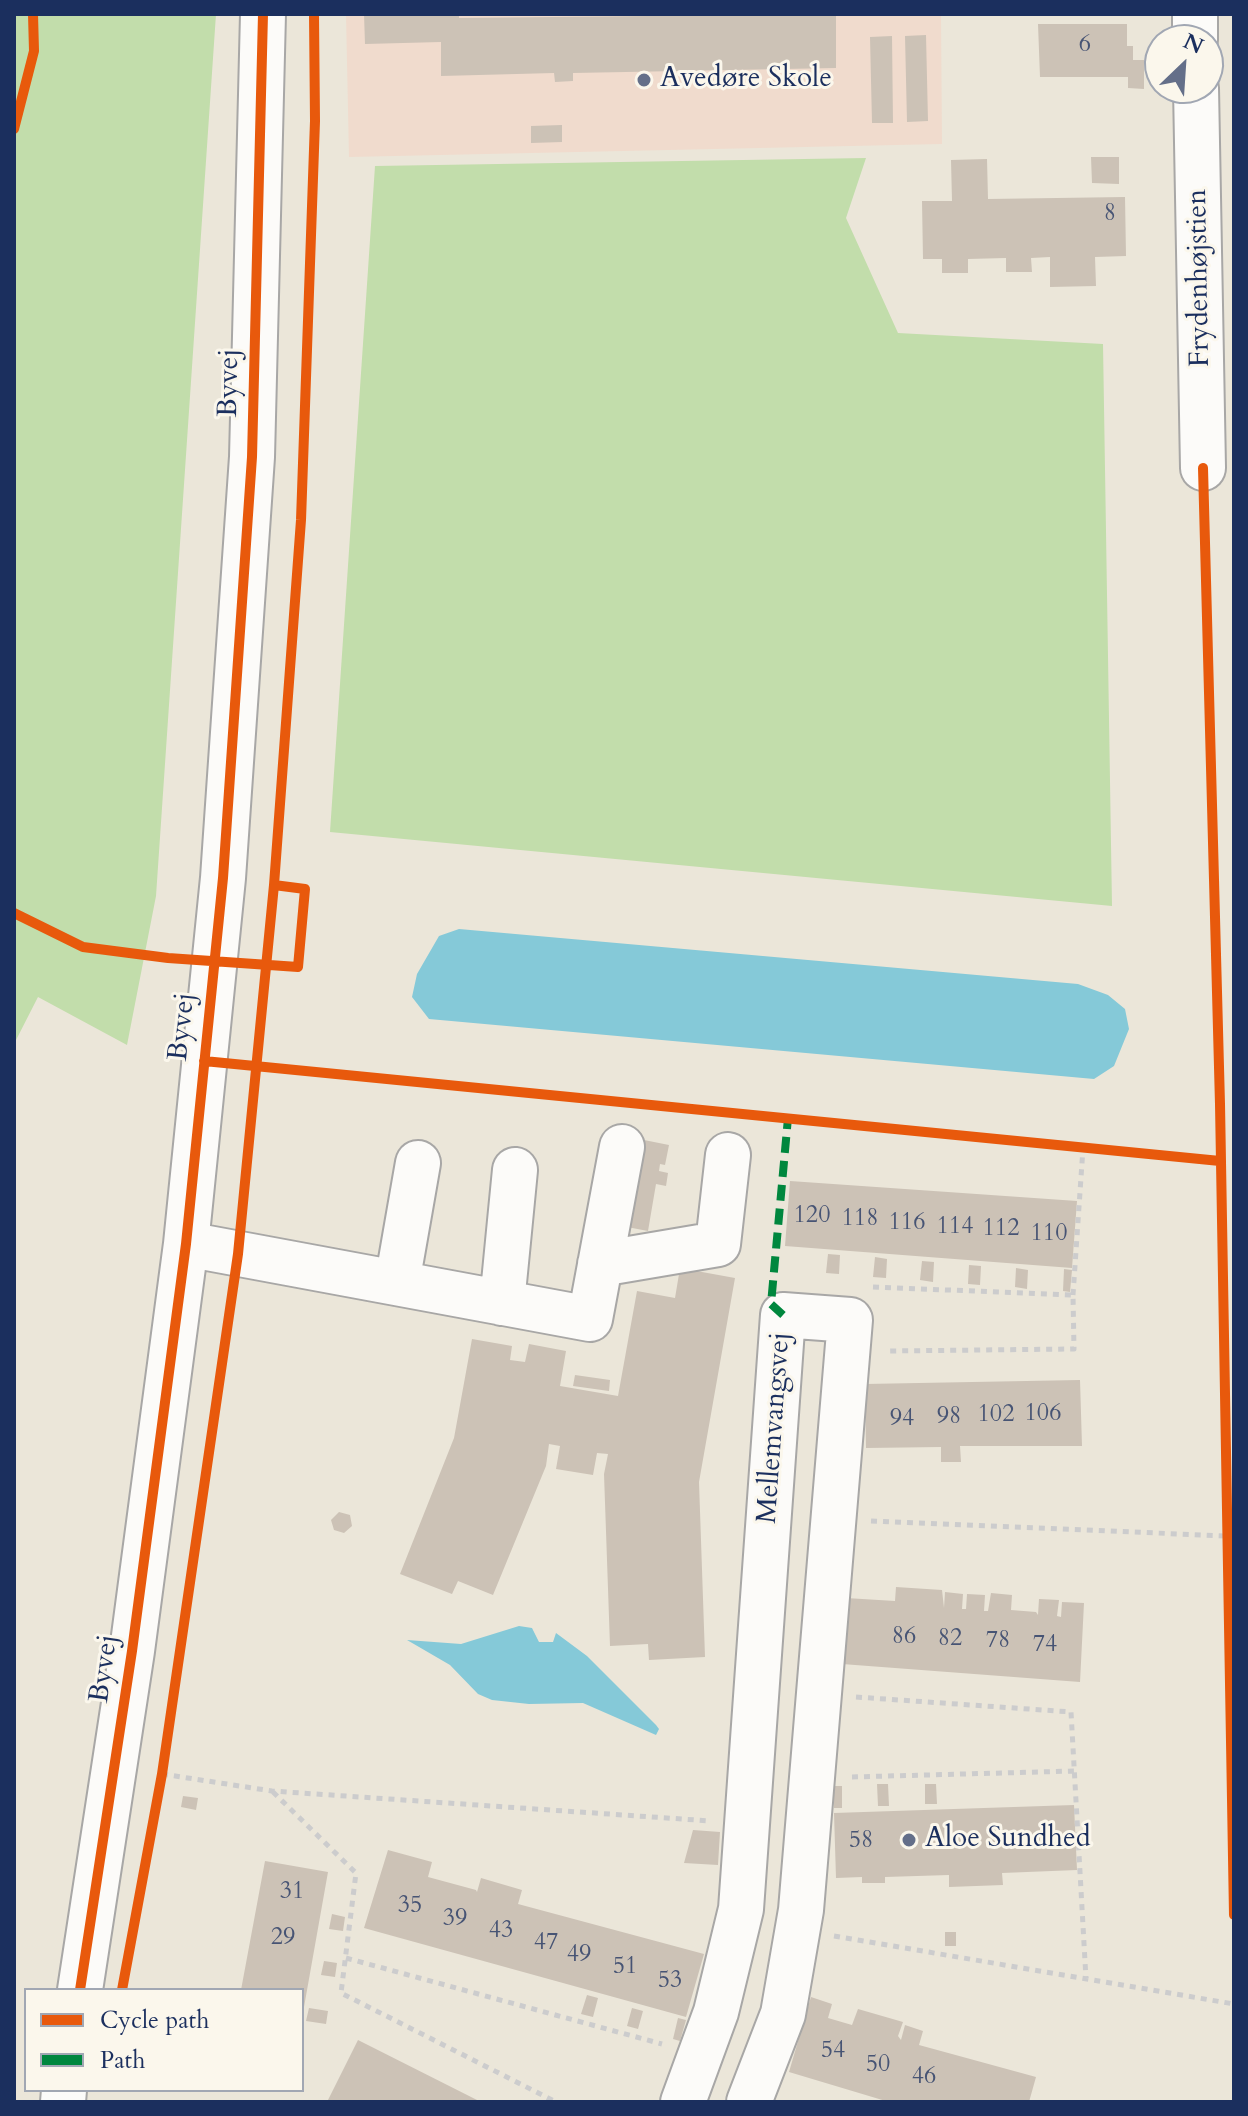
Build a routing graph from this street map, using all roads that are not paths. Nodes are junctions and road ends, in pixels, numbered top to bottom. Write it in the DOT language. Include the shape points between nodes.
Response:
graph roads {
  1 [pos="263,14"];
  2 [pos="1196,104"];
  3 [pos="1203,468"];
  4 [pos="622,1147"];
  5 [pos="728,1155"];
  6 [pos="418,1163"];
  7 [pos="515,1170"];
  8 [pos="186,1244"];
  9 [pos="600,1264"];
  10 [pos="397,1283"];
  11 [pos="502,1303"];
  12 [pos="757,1690"];
  13 [pos="819,1694"];
  14 [pos="80,1988"];
  15 [pos="701,2054"];
  16 [pos="754,2090"];
  17 [pos="683,2102"];
  1 -- 8 [label="street, Byvej" via="252,457 223,878"];
  2 -- 3 [label="street, Frydenhøjstien"];
  4 -- 9 [label="street"];
  5 -- 9 [label="street" via="718,1244"];
  6 -- 10 [label="street"];
  7 -- 11 [label="street"];
  8 -- 10 [label="street"];
  8 -- 14 [label="street, Byvej"];
  9 -- 11 [label="street" via="590,1319"];
  10 -- 11 [label="street"];
  12 -- 13 [label="street"];
  12 -- 13 [label="street, Mellemvangsvej" via="783,1315 849,1336"];
  12 -- 15 [label="street, Mellemvangsvej" via="741,1909"];
  13 -- 16 [label="street" via="798,1930 783,2014"];
  15 -- 16 [label="street"];
  15 -- 17 [label="street, Mellemvangsvej"];
}
